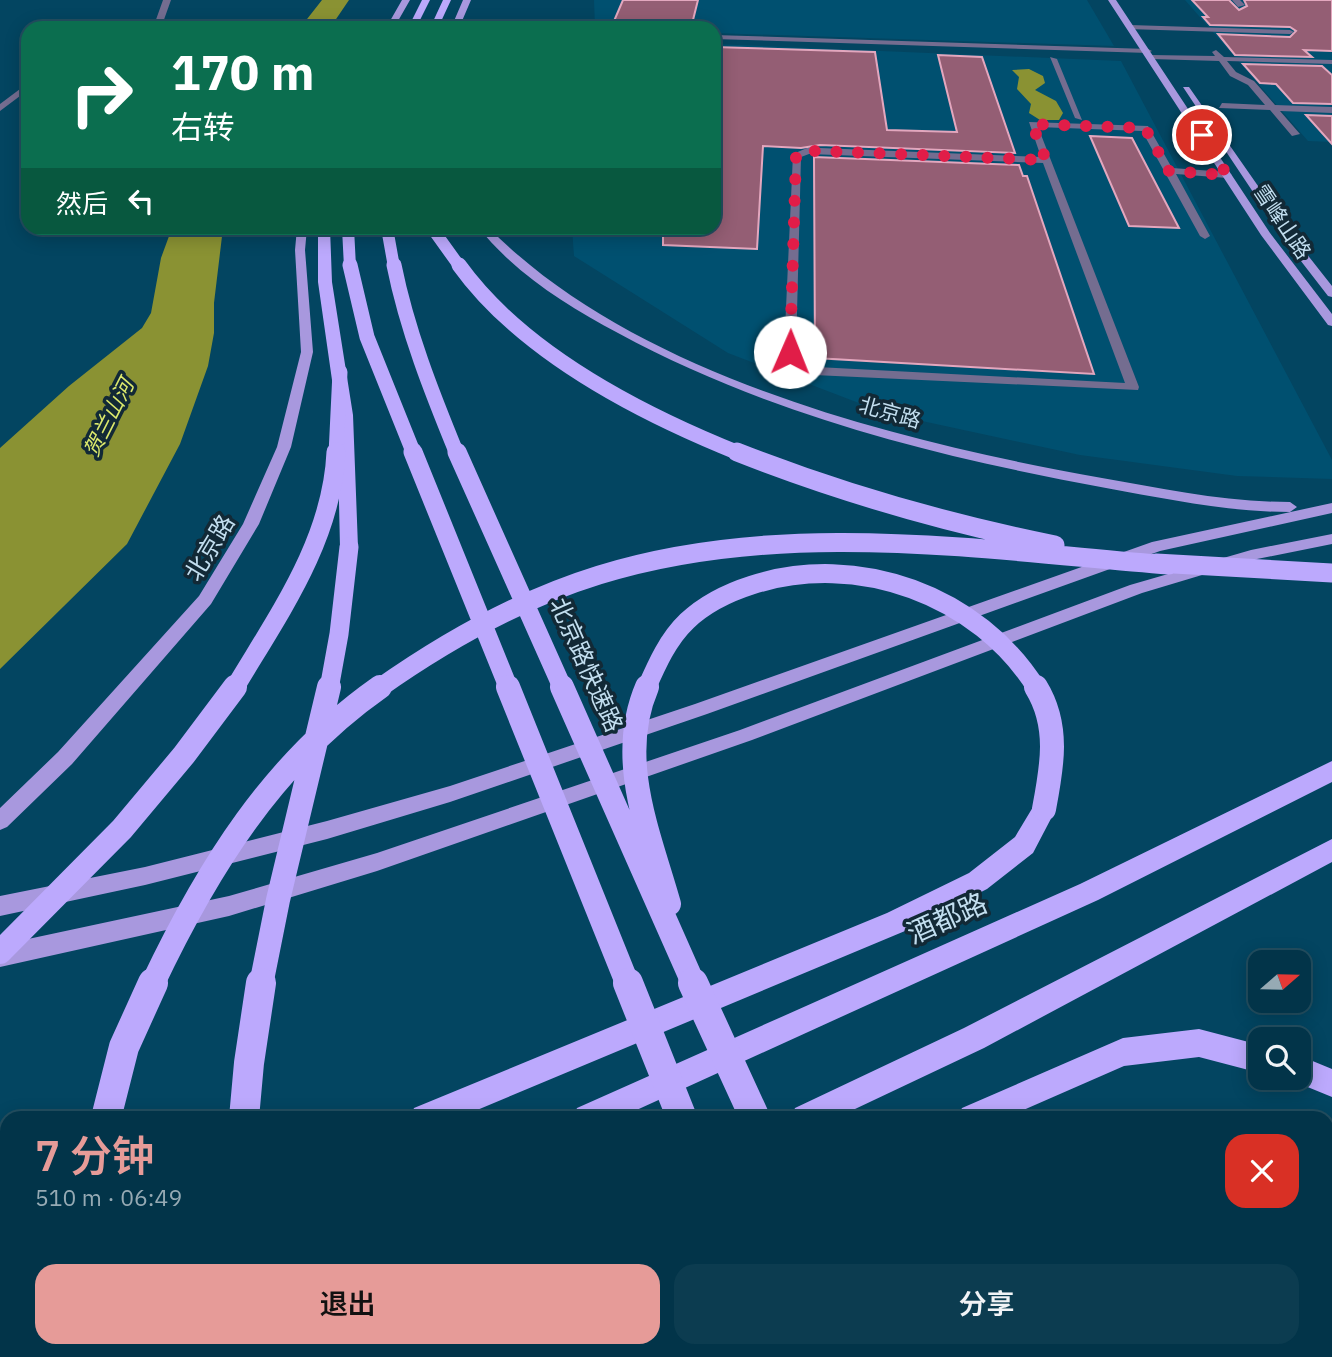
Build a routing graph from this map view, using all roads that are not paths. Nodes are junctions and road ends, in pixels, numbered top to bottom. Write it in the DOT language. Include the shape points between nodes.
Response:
graph roads {
  1 [pos="167,0"];
  2 [pos="406,0"];
  3 [pos="426,0"];
  4 [pos="447,0"];
  5 [pos="467,0"];
  6 [pos="1112,0"];
  7 [pos="1124,0"];
  8 [pos="160,21"];
  9 [pos="394,21"];
  10 [pos="416,21"];
  11 [pos="437,21"];
  12 [pos="458,21"];
  13 [pos="1130,26"];
  14 [pos="1143,27"];
  15 [pos="1290,32"];
  16 [pos="721,37"];
  17 [pos="1056,48"];
  18 [pos="1214,49"];
  19 [pos="1150,54"];
  20 [pos="1164,57"];
  21 [pos="1221,58"];
  22 [pos="1039,59"];
  23 [pos="1053,60"];
  24 [pos="1332,62"];
  25 [pos="1172,68"];
  26 [pos="1180,80"];
  27 [pos="21,92"];
  28 [pos="1222,106"];
  29 [pos="0,108"];
  30 [pos="1271,108"];
  31 [pos="1332,110"];
  32 [pos="1079,118"];
  33 [pos="1295,134"];
  34 [pos="1046,160"];
  35 [pos="1169,171"];
  36 [pos="1227,175"];
  37 [pos="301,235"];
  38 [pos="323,235"];
  39 [pos="348,235"];
  40 [pos="388,235"];
  41 [pos="437,235"];
  42 [pos="491,235"];
  43 [pos="1205,236"];
  44 [pos="1332,294"];
  45 [pos="1332,322"];
  46 [pos="340,372"];
  47 [pos="1332,507"];
  48 [pos="1332,539"];
  49 [pos="1169,565"];
  50 [pos="1332,573"];
  51 [pos="1332,771"];
  52 [pos="0,821"];
  53 [pos="1332,850"];
  54 [pos="0,906"];
  55 [pos="0,954"];
  56 [pos="688,974"];
  57 [pos="1248,1056"];
  58 [pos="1311,1074"];
  59 [pos="1332,1083"];
  60 [pos="108,1111"];
  61 [pos="244,1111"];
  62 [pos="441,1111"];
  63 [pos="603,1111"];
  64 [pos="679,1111"];
  65 [pos="752,1111"];
  66 [pos="820,1111"];
  67 [pos="987,1111"];
  1 -- 8 [label="street"];
  2 -- 9 [label="main road"];
  3 -- 10 [label="highway"];
  4 -- 11 [label="highway"];
  5 -- 12 [label="main road"];
  6 -- 13 [label="main road, 雪峰山路"];
  7 -- 14 [label="main road"];
  13 -- 14 [label="street"];
  13 -- 19 [label="main road, 雪峰山路"];
  14 -- 15 [label="street"];
  14 -- 20 [label="main road"];
  16 -- 17 [label="street"];
  17 -- 19 [label="street"];
  17 -- 23 [label="street" via="1061,60"];
  18 -- 21 [label="street"];
  19 -- 20 [label="street"];
  19 -- 36 [label="main road, 雪峰山路"];
  20 -- 21 [label="street"];
  20 -- 25 [label="main road"];
  21 -- 24 [label="street"];
  21 -- 30 [label="street" via="1233,74 1251,83"];
  22 -- 23 [label="street"];
  23 -- 32 [label="street"];
  26 -- 44 [label="main road, 雪峰山路"];
  27 -- 29 [label="street"];
  28 -- 30 [label="street"];
  30 -- 31 [label="street"];
  30 -- 33 [label="street"];
  34 -- 34 [label="street" via="1133,387 814,371 794,361 790,352 796,156 820,151"];
  34 -- 35 [label="street" via="1032,124 1145,128"];
  35 -- 36 [label="street"];
  35 -- 43 [label="street"];
  36 -- 45 [label="main road, 雪峰山路" via="1279,254"];
  37 -- 52 [label="main road, 北京路" via="307,352 285,447 251,524 205,600 65,758"];
  38 -- 46 [label="highway" via="328,306"];
  39 -- 64 [label="highway, bridge" via="351,271 368,337"];
  40 -- 56 [label="highway, 北京路快速路, bridge" via="394,275 446,425"];
  41 -- 49 [label="highway, bridge" via="457,266 506,319 616,395 683,429 767,465 886,505 1038,542"];
  42 -- 47 [label="main road, 北京路" via="547,287 604,322 698,369 817,414 976,458 1065,476 1271,508"];
  46 -- 55 [label="highway, bridge" via="335,476 313,552 288,598 227,700 184,755 121,830"];
  46 -- 61 [label="highway, bridge" via="349,467 349,547 343,600 330,683 267,955"];
  47 -- 54 [label="main road" via="1157,546 450,794 145,876"];
  48 -- 55 [label="main road" via="1251,555 1136,589 746,735 377,862 229,906"];
  49 -- 50 [label="highway, bridge"];
  49 -- 60 [label="highway, bridge" via="890,544 822,542 723,549 584,579 498,613 445,641 362,699 278,779 242,825 174,937 122,1051"];
  51 -- 63 [label="highway, 酒都路" via="1089,892"];
  53 -- 66 [label="highway" via="974,1038"];
  56 -- 62 [label="highway, bridge" via="638,789 632,736 642,698 663,651 694,614 737,589 780,576 823,571 919,590 961,612 1000,641 1032,679 1049,714 1055,756 1044,809 1024,845 978,881 896,922"];
  56 -- 65 [label="highway, 北京路快速路, bridge"];
  57 -- 67 [label="highway" via="1199,1043 1123,1052"];
  58 -- 59 [label="highway"];
}
